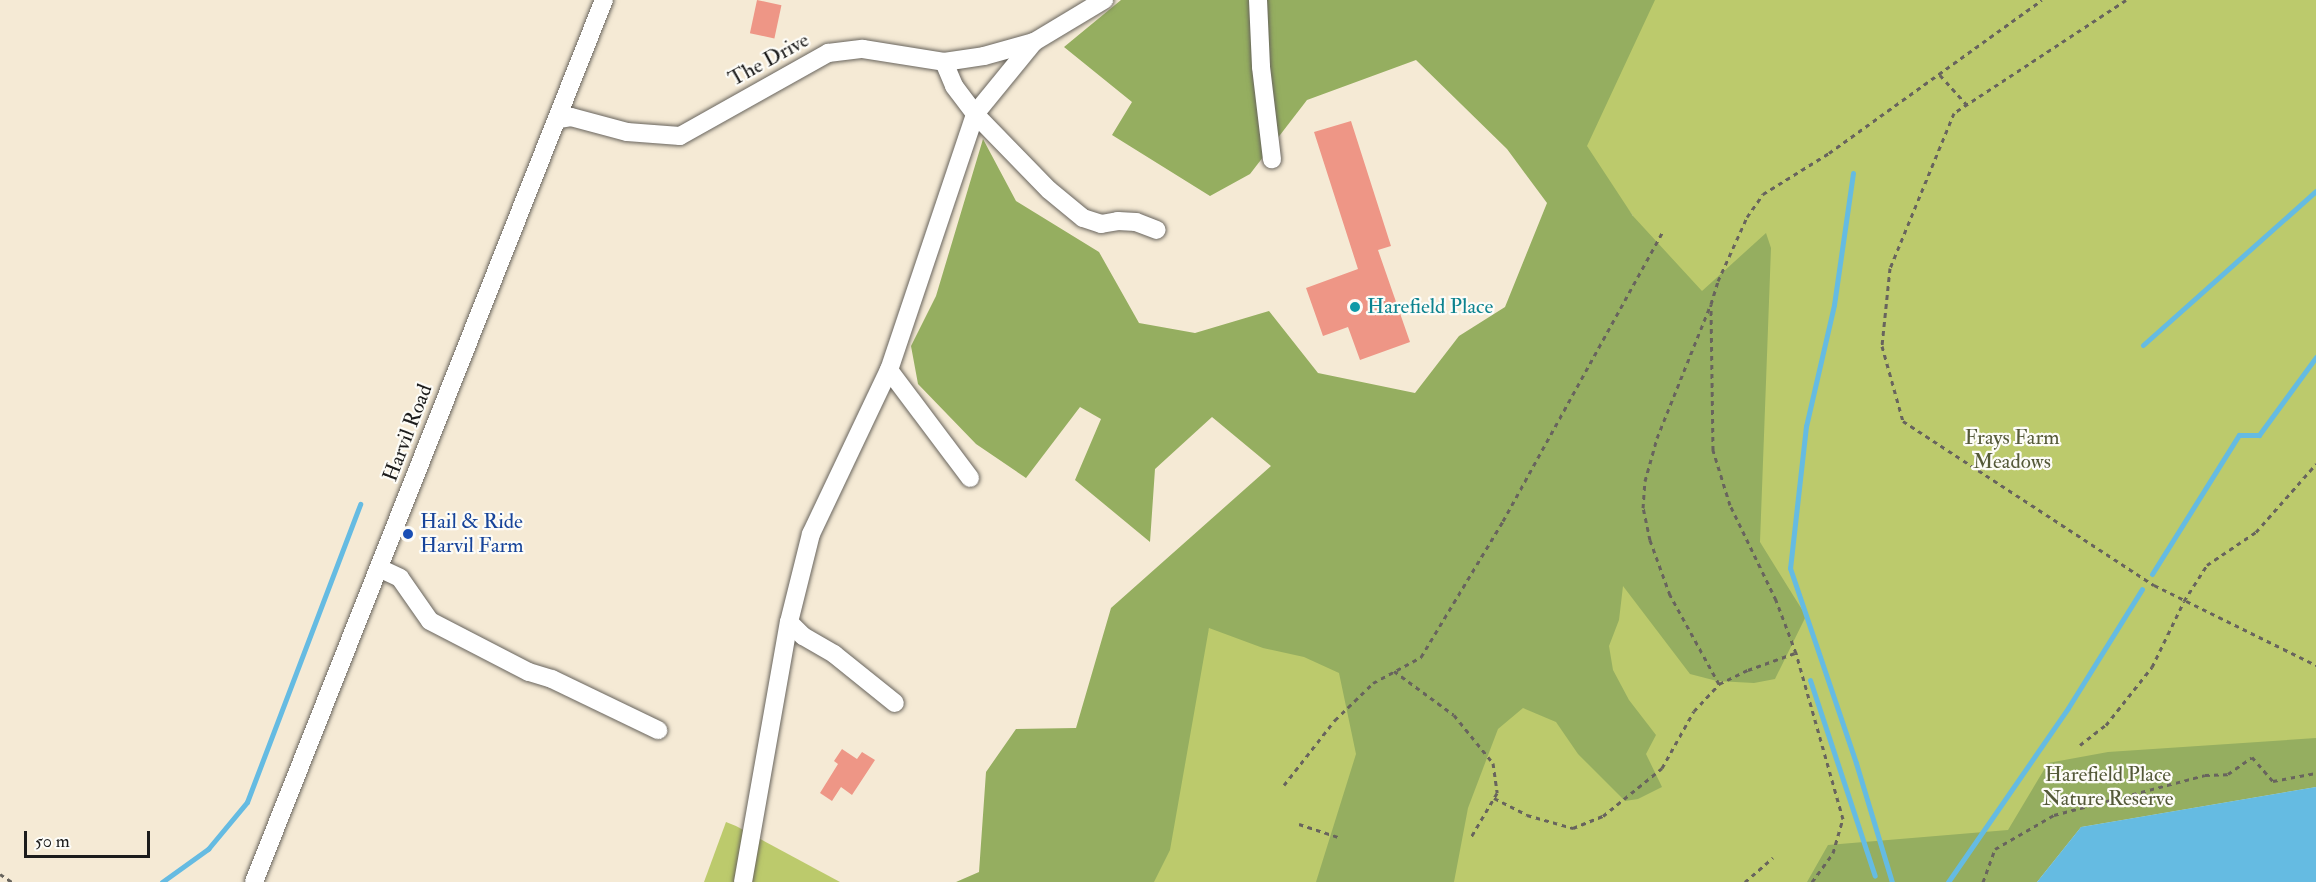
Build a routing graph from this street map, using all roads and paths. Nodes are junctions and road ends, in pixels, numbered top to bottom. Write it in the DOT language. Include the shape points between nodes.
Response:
graph roads {
  1 [pos="604,0"];
  2 [pos="1104,0"];
  3 [pos="1258,0"];
  4 [pos="2042,0"];
  5 [pos="2126,0"];
  6 [pos="1034,42"];
  7 [pos="944,62"];
  8 [pos="1940,75"];
  9 [pos="1967,105"];
  10 [pos="975,114"];
  11 [pos="559,119"];
  12 [pos="1272,159"];
  13 [pos="1157,230"];
  14 [pos="1663,231"];
  15 [pos="1711,304"];
  16 [pos="889,370"];
  17 [pos="2316,464"];
  18 [pos="970,478"];
  19 [pos="379,568"];
  20 [pos="2184,601"];
  21 [pos="789,621"];
  22 [pos="1796,653"];
  23 [pos="2316,664"];
  24 [pos="1394,671"];
  25 [pos="1719,684"];
  26 [pos="895,703"];
  27 [pos="658,730"];
  28 [pos="2080,745"];
  29 [pos="2316,773"];
  30 [pos="1284,785"];
  31 [pos="1494,798"];
  32 [pos="1299,824"];
  33 [pos="1471,837"];
  34 [pos="1341,838"];
  35 [pos="1773,858"];
  36 [pos="0,874"];
  37 [pos="12,882"];
  38 [pos="254,882"];
  39 [pos="743,882"];
  40 [pos="1745,882"];
  41 [pos="1812,882"];
  42 [pos="1983,882"];
  1 -- 11 [label="street, Harvil Road"];
  2 -- 6 [label="street, The Drive"];
  3 -- 12 [label="street"];
  4 -- 8 [label="path"];
  5 -- 9 [label="path"];
  6 -- 7 [label="street, The Drive"];
  6 -- 10 [label="street"];
  7 -- 10 [label="street" via="954,86"];
  7 -- 11 [label="street, The Drive" via="863,49 828,53 680,136 627,132 571,117"];
  8 -- 9 [label="path"];
  8 -- 15 [label="path" via="1764,194 1747,217"];
  9 -- 20 [label="path" via="1954,114 1890,268 1882,346 1903,421 2126,568"];
  10 -- 13 [label="street" via="1049,190 1083,218 1101,225 1136,222"];
  10 -- 16 [label="street"];
  11 -- 19 [label="street, Harvil Road"];
  14 -- 24 [label="path" via="1503,520 1421,657"];
  15 -- 22 [label="path" via="1713,450 1730,505 1776,600"];
  15 -- 25 [label="path" via="1657,438 1645,481 1643,508 1670,595"];
  16 -- 18 [label="street"];
  16 -- 21 [label="street" via="811,534"];
  17 -- 20 [label="path" via="2256,532 2207,566"];
  19 -- 27 [label="street" via="400,578 430,621 529,672 552,679"];
  19 -- 38 [label="street, Harvil Road"];
  20 -- 23 [label="path"];
  20 -- 28 [label="path" via="2152,667 2106,725"];
  21 -- 26 [label="street" via="802,636 834,654"];
  21 -- 39 [label="street"];
  22 -- 25 [label="path"];
  22 -- 41 [label="path" via="1843,819 1833,853"];
  24 -- 30 [label="path" via="1373,683 1335,720"];
  24 -- 31 [label="path" via="1454,715 1480,747 1492,763 1497,793"];
  25 -- 31 [label="path" via="1694,711 1662,768 1604,816 1574,828 1527,815"];
  29 -- 42 [label="path" via="2272,781 2252,757 2228,774 2205,776 2054,815 1995,849"];
  31 -- 33 [label="path"];
  32 -- 34 [label="path"];
  35 -- 40 [label="path"];
  36 -- 37 [label="path"];
}
